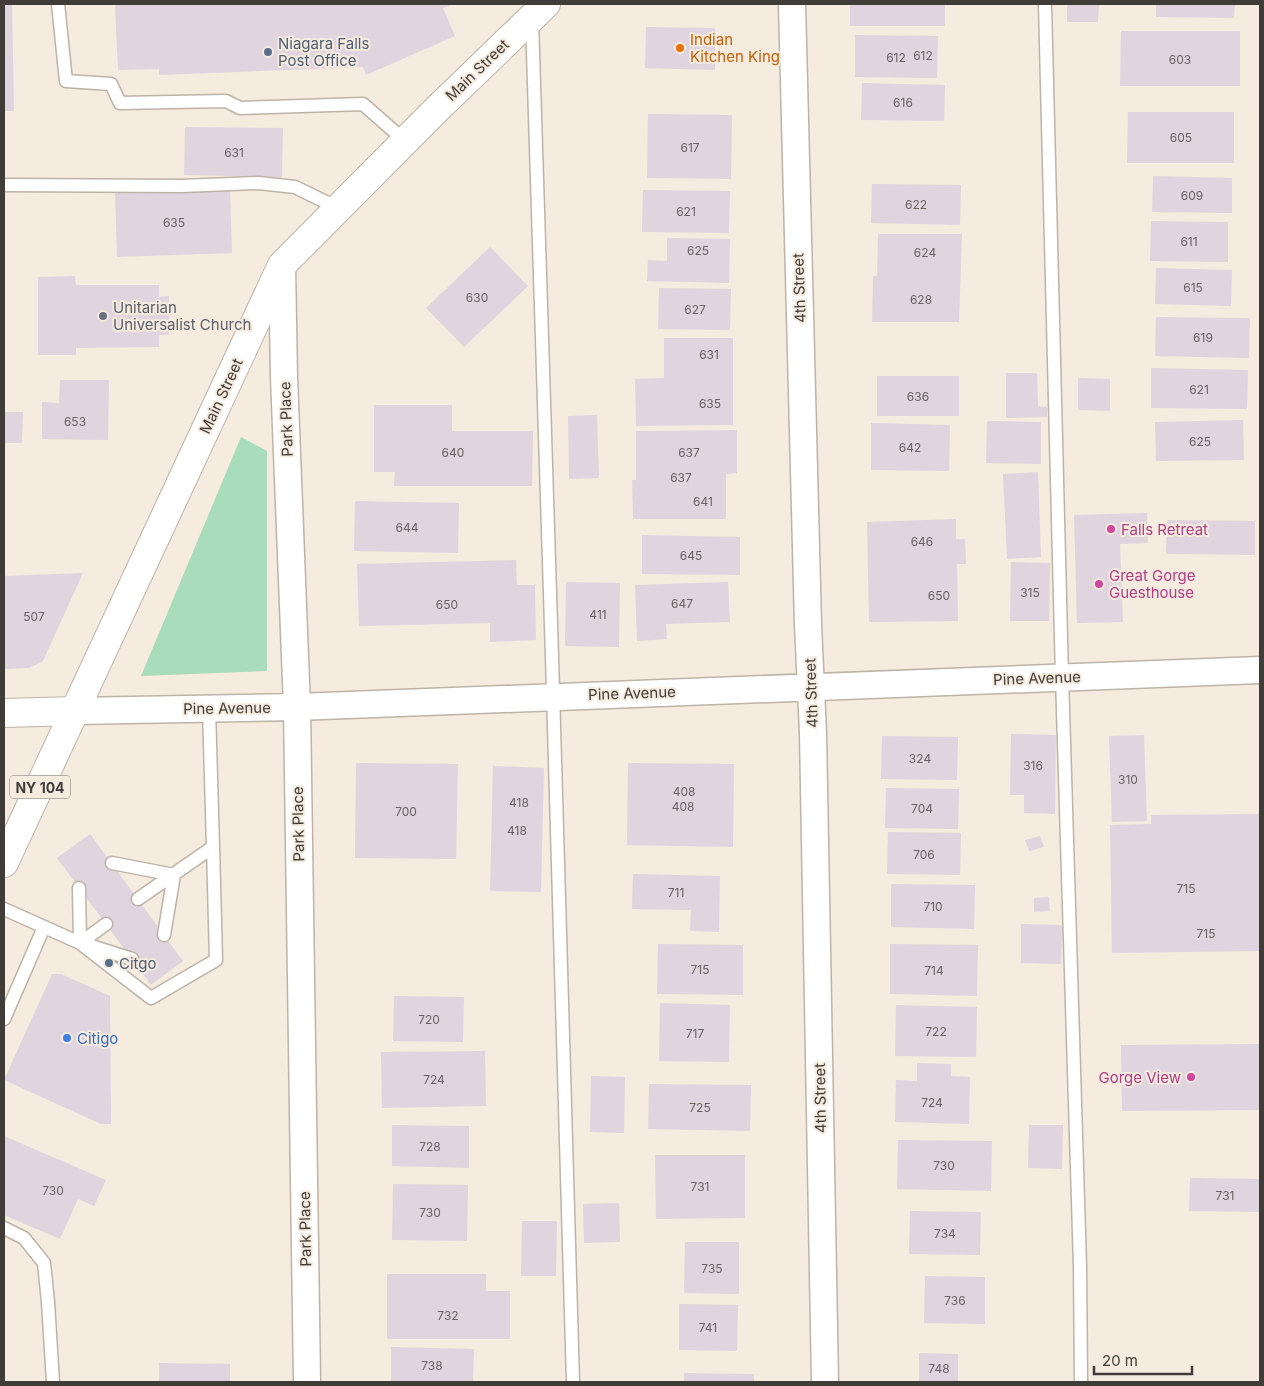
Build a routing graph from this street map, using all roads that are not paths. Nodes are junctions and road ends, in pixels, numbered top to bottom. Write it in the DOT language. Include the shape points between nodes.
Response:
graph roads {
  1 [pos="58,4"];
  2 [pos="792,4"];
  3 [pos="1045,4"];
  4 [pos="539,10"];
  5 [pos="405,141"];
  6 [pos="4,185"];
  7 [pos="338,208"];
  8 [pos="282,265"];
  9 [pos="1260,670"];
  10 [pos="1062,677"];
  11 [pos="812,687"];
  12 [pos="553,696"];
  13 [pos="297,707"];
  14 [pos="209,708"];
  15 [pos="75,711"];
  16 [pos="4,713"];
  17 [pos="212,847"];
  18 [pos="4,863"];
  19 [pos="112,863"];
  20 [pos="174,875"];
  21 [pos="79,888"];
  22 [pos="138,899"];
  23 [pos="4,908"];
  24 [pos="106,924"];
  25 [pos="44,927"];
  26 [pos="164,935"];
  27 [pos="80,943"];
  28 [pos="132,959"];
  29 [pos="4,1019"];
  30 [pos="4,1228"];
  31 [pos="54,1382"];
  32 [pos="307,1382"];
  33 [pos="573,1382"];
  34 [pos="825,1382"];
  35 [pos="1082,1382"];
  1 -- 5 [label="lane" via="66,81 111,84 120,103 226,102 240,108 364,104"];
  2 -- 11 [label="street, 4th Street"];
  3 -- 10 [label="lane"];
  4 -- 5 [label="main road, Main Street / NY 104"];
  4 -- 12 [label="lane"];
  5 -- 7 [label="main road, Main Street / NY 104"];
  6 -- 7 [label="lane" via="206,186 258,183 295,187"];
  7 -- 8 [label="main road, Main Street / NY 104"];
  8 -- 13 [label="street, Park Place"];
  8 -- 15 [label="main road, Main Street / NY 104"];
  9 -- 10 [label="street, Pine Avenue"];
  10 -- 11 [label="street, Pine Avenue"];
  10 -- 35 [label="lane"];
  11 -- 12 [label="street, Pine Avenue"];
  11 -- 34 [label="street, 4th Street"];
  12 -- 13 [label="street, Pine Avenue"];
  12 -- 33 [label="lane"];
  13 -- 14 [label="street, Pine Avenue"];
  13 -- 32 [label="street, Park Place"];
  14 -- 15 [label="street, Pine Avenue"];
  14 -- 17 [label="lane"];
  15 -- 16 [label="main road, Pine Avenue"];
  15 -- 18 [label="main road, Main Street / NY 104"];
  17 -- 20 [label="lane"];
  17 -- 27 [label="lane" via="216,960 151,998"];
  19 -- 20 [label="lane"];
  20 -- 22 [label="lane"];
  20 -- 26 [label="lane"];
  21 -- 27 [label="lane"];
  23 -- 25 [label="lane"];
  24 -- 27 [label="lane"];
  25 -- 27 [label="lane"];
  25 -- 29 [label="lane"];
  27 -- 28 [label="lane"];
  30 -- 31 [label="lane" via="24,1238 44,1263"];
}
